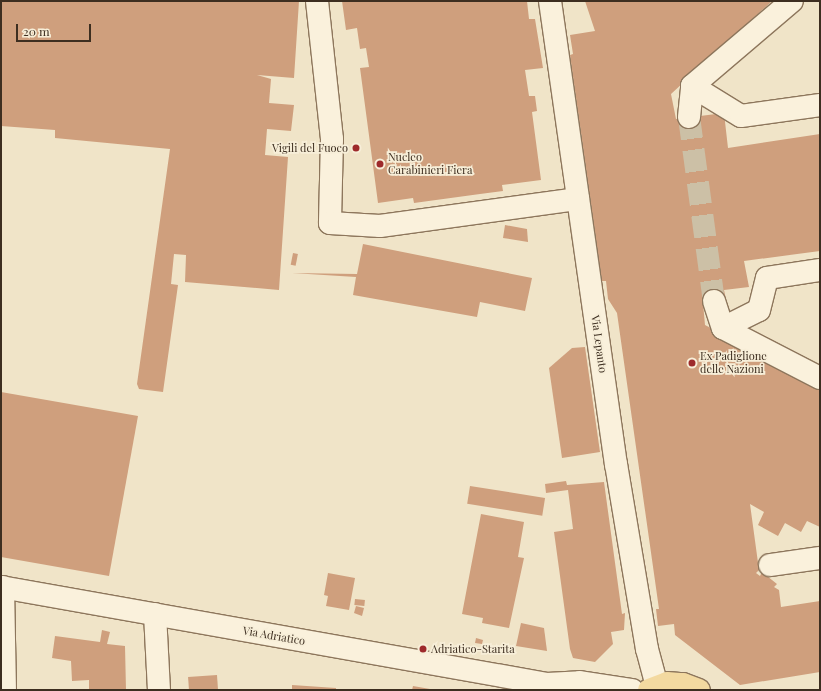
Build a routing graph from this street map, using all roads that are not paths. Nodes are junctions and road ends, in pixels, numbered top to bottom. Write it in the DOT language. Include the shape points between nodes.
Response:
graph roads {
  1 [pos="317,1"];
  2 [pos="550,1"];
  3 [pos="792,1"];
  4 [pos="692,86"];
  5 [pos="820,105"];
  6 [pos="689,117"];
  7 [pos="578,199"];
  8 [pos="820,270"];
  9 [pos="714,301"];
  10 [pos="724,328"];
  11 [pos="820,378"];
  12 [pos="820,558"];
  13 [pos="770,565"];
  14 [pos="2,587"];
  15 [pos="155,614"];
  16 [pos="553,687"];
  17 [pos="653,688"];
  18 [pos="5,690"];
  19 [pos="159,690"];
  20 [pos="632,690"];
  21 [pos="699,690"];
  1 -- 7 [label="street" via="332,139 330,222 380,226"];
  2 -- 7 [label="street, Via Lepanto"];
  3 -- 4 [label="street"];
  4 -- 5 [label="street" via="741,116"];
  4 -- 6 [label="street"];
  7 -- 17 [label="street, Via Lepanto" via="616,464"];
  8 -- 10 [label="street" via="767,278 760,310"];
  9 -- 10 [label="street"];
  10 -- 11 [label="street"];
  12 -- 13 [label="street"];
  14 -- 15 [label="street, Via Adriatico"];
  14 -- 18 [label="street"];
  15 -- 16 [label="street, Via Adriatico"];
  15 -- 19 [label="street"];
  16 -- 20 [label="street, Via Adriatico" via="580,682"];
  17 -- 21 [label="main road" via="683,684"];
}
